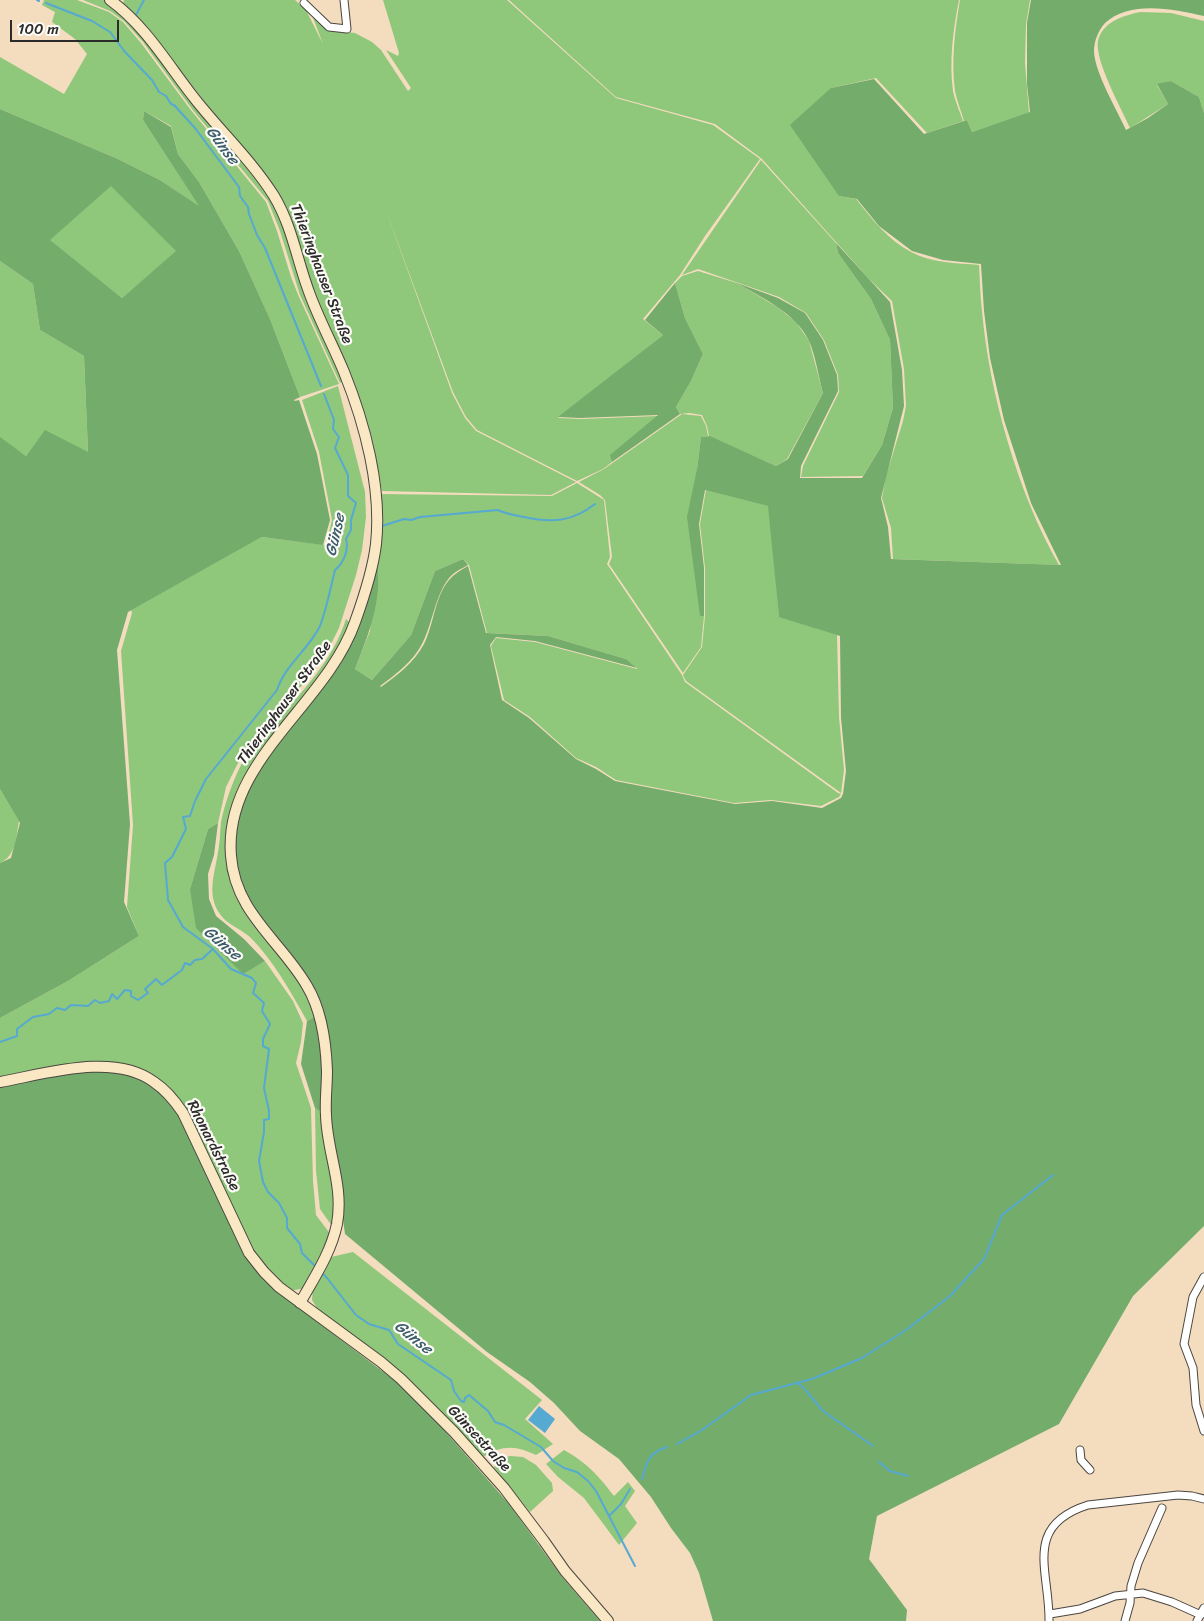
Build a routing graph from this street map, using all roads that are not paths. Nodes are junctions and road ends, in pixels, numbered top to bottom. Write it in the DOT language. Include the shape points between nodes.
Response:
graph roads {
  1 [pos="344,0"];
  2 [pos="112,1"];
  3 [pos="304,1"];
  4 [pos="0,1082"];
  5 [pos="1204,1277"];
  6 [pos="300,1303"];
  7 [pos="1204,1431"];
  8 [pos="1080,1450"];
  9 [pos="1090,1470"];
  10 [pos="1204,1499"];
  11 [pos="1162,1508"];
  12 [pos="1130,1594"];
  13 [pos="1201,1615"];
  14 [pos="1050,1618"];
  15 [pos="608,1621"];
  16 [pos="1125,1621"];
  1 -- 3 [label="street" via="347,29 329,27"];
  2 -- 6 [label="street, Thieringhauser Straße" via="141,27 195,99 262,179 281,210 308,292 348,382 375,484 373,563 354,624 338,658 249,778 231,829 235,881 243,900 309,989 324,1040 326,1115 339,1193 337,1221 330,1248"];
  4 -- 6 [label="street, Rhonardstraße" via="103,1066 135,1072 154,1081 171,1096 182,1113 249,1253 264,1272"];
  5 -- 7 [label="street" via="1193,1297 1184,1344 1193,1368 1196,1405"];
  6 -- 15 [label="street, Günsestraße" via="381,1362 454,1432 504,1488 564,1571"];
  8 -- 9 [label="street" via="1081,1460"];
  10 -- 14 [label="street" via="1178,1495 1088,1505 1063,1516 1049,1532 1044,1549 1043,1568"];
  11 -- 12 [label="street" via="1138,1562"];
  12 -- 13 [label="street" via="1143,1593"];
  12 -- 14 [label="street"];
  12 -- 16 [label="street"];
}
